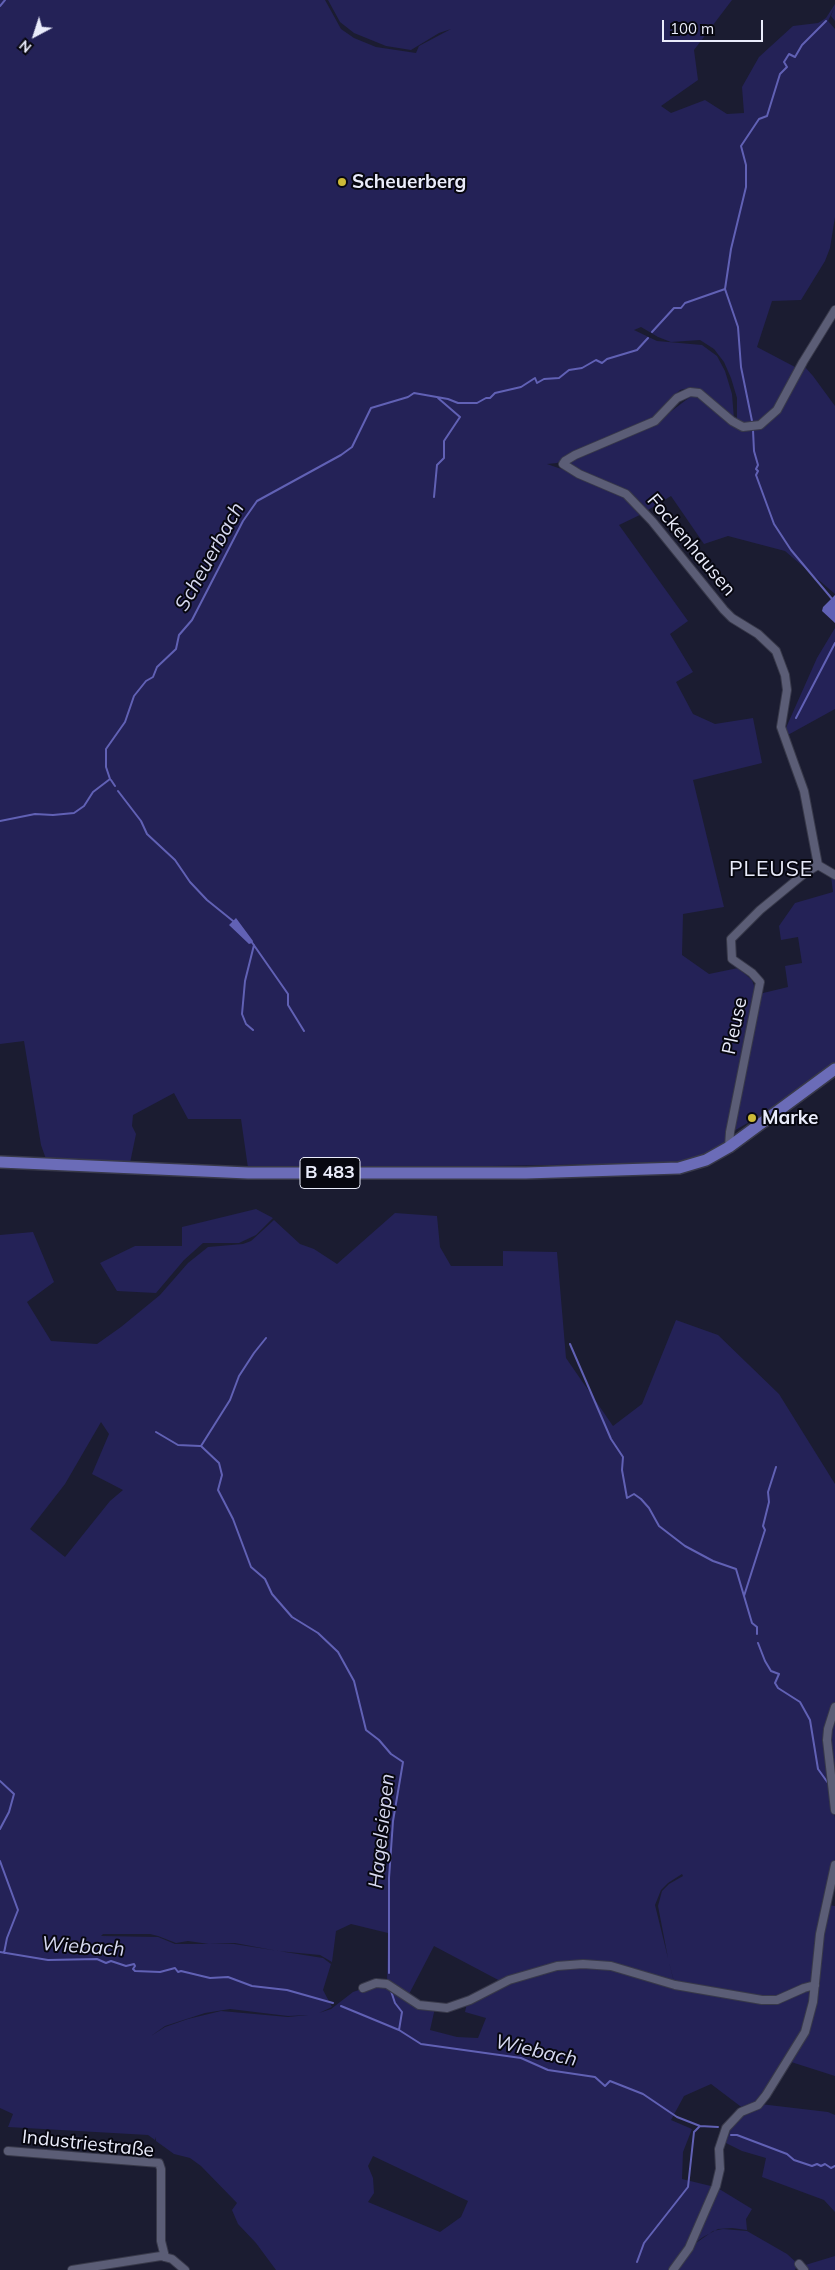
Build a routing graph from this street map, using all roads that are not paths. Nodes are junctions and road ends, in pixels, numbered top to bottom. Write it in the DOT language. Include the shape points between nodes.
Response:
graph roads {
  1 [pos="835,310"];
  2 [pos="818,865"];
  3 [pos="835,875"];
  4 [pos="835,1069"];
  5 [pos="729,1147"];
  6 [pos="0,1162"];
  7 [pos="835,1707"];
  8 [pos="835,1810"];
  9 [pos="835,1865"];
  10 [pos="815,1985"];
  11 [pos="363,1988"];
  12 [pos="8,2151"];
  13 [pos="165,2257"];
  14 [pos="72,2270"];
  15 [pos="185,2270"];
  16 [pos="673,2270"];
  1 -- 2 [label="street, Fockenhausen" via="777,410 764,422 743,427 699,393 690,392 677,398 655,421 574,455 564,464 626,494 724,610 776,651 787,690 781,727 804,791"];
  2 -- 3 [label="street"];
  2 -- 5 [label="street, Pleuse" via="783,889 746,921 731,939 732,959 760,982"];
  4 -- 5 [label="main road, B 483"];
  5 -- 6 [label="main road, B 483" via="702,1162 679,1168 526,1173 248,1173"];
  7 -- 8 [label="street" via="828,1729"];
  9 -- 10 [label="street" via="820,1934"];
  10 -- 11 [label="street" via="777,2000 762,2000 675,1985 611,1966 580,1964 548,1968 509,1980 446,2008 412,2002 387,1984 376,1983"];
  10 -- 16 [label="street" via="810,2020 798,2044 763,2100 741,2112 724,2133 719,2149 719,2175 689,2248"];
  12 -- 13 [label="street, Industriestraße" via="158,2163 161,2241"];
  13 -- 14 [label="street"];
  13 -- 15 [label="street"];
}
